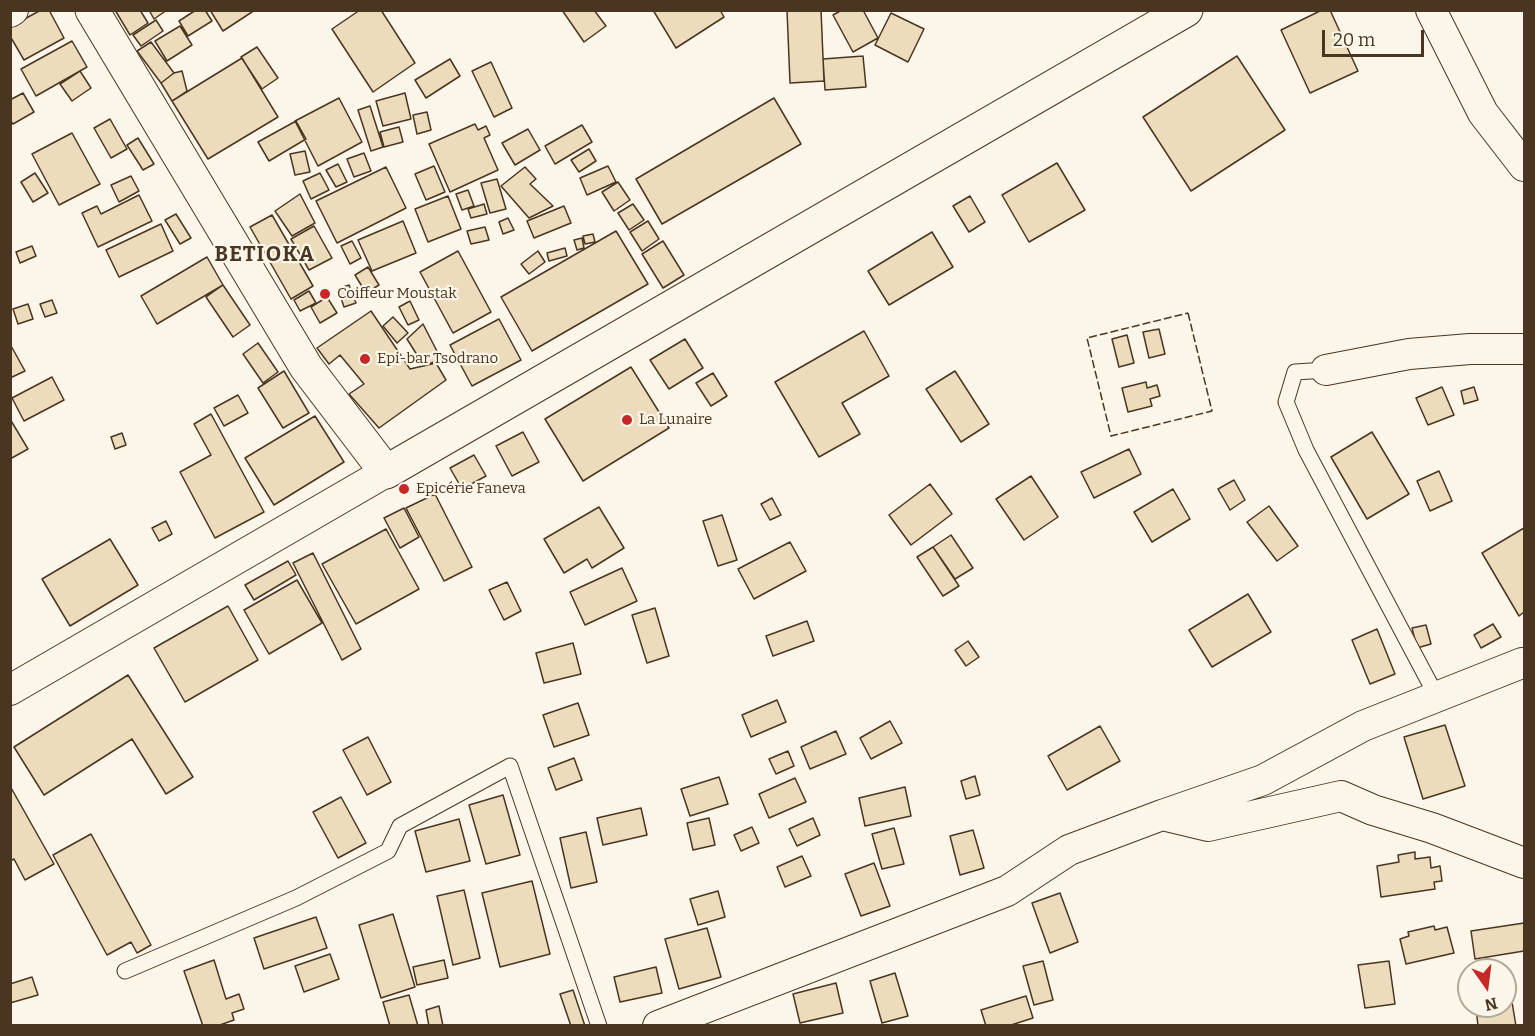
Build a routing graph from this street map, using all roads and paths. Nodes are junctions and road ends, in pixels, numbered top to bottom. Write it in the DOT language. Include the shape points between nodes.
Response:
graph roads {
  1 [pos="92,10"];
  2 [pos="1186,10"];
  3 [pos="1431,10"];
  4 [pos="1524,166"];
  5 [pos="1524,349"];
  6 [pos="1326,370"];
  7 [pos="386,472"];
  8 [pos="1522,663"];
  9 [pos="10,690"];
  10 [pos="1437,697"];
  11 [pos="1162,814"];
  12 [pos="1524,863"];
  13 [pos="125,971"];
  14 [pos="599,1026"];
  15 [pos="658,1026"];
  1 -- 7 [label="main road" via="306,367"];
  2 -- 7 [label="main road"];
  3 -- 4 [label="street" via="1483,113"];
  5 -- 6 [label="street" via="1409,354"];
  6 -- 10 [label="lane" via="1295,372 1286,402 1311,460"];
  7 -- 9 [label="street"];
  8 -- 10 [label="street"];
  10 -- 11 [label="street" via="1363,726 1263,780"];
  11 -- 12 [label="street" via="1208,826 1341,796"];
  11 -- 15 [label="street" via="1069,850 1007,891"];
  13 -- 14 [label="lane" via="296,898 388,851 400,826 510,766"];
}
